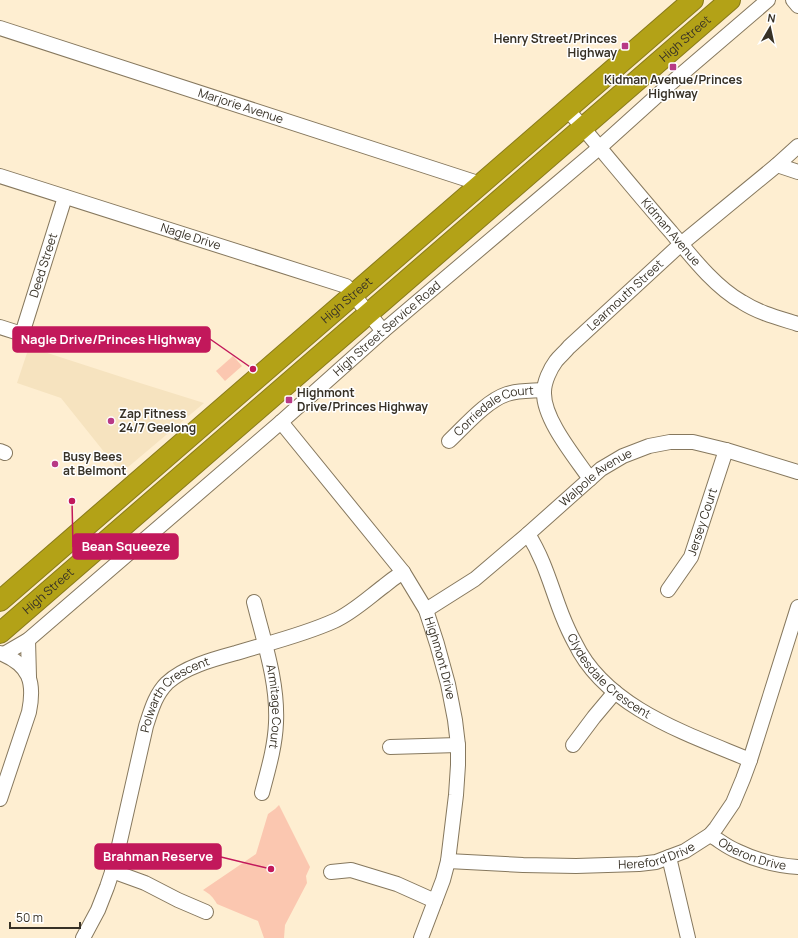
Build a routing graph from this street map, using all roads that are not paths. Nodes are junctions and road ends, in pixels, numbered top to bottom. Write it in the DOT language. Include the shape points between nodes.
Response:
graph roads {
  1 [pos="730,0"];
  2 [pos="768,0"];
  3 [pos="793,0"];
  4 [pos="688,1"];
  5 [pos="798,6"];
  6 [pos="707,20"];
  7 [pos="0,28"];
  8 [pos="567,109"];
  9 [pos="583,128"];
  10 [pos="798,146"];
  11 [pos="599,148"];
  12 [pos="777,165"];
  13 [pos="798,172"];
  14 [pos="0,176"];
  15 [pos="480,184"];
  16 [pos="65,198"];
  17 [pos="681,244"];
  18 [pos="353,294"];
  19 [pos="369,314"];
  20 [pos="798,324"];
  21 [pos="0,327"];
  22 [pos="383,331"];
  23 [pos="544,390"];
  24 [pos="281,422"];
  25 [pos="449,441"];
  26 [pos="726,450"];
  27 [pos="798,472"];
  28 [pos="590,479"];
  29 [pos="528,534"];
  30 [pos="403,572"];
  31 [pos="668,590"];
  32 [pos="0,601"];
  33 [pos="254,602"];
  34 [pos="798,607"];
  35 [pos="426,610"];
  36 [pos="0,633"];
  37 [pos="28,640"];
  38 [pos="265,644"];
  39 [pos="2,653"];
  40 [pos="29,678"];
  41 [pos="615,692"];
  42 [pos="458,744"];
  43 [pos="573,745"];
  44 [pos="390,747"];
  45 [pos="750,760"];
  46 [pos="262,793"];
  47 [pos="0,799"];
  48 [pos="710,835"];
  49 [pos="669,857"];
  50 [pos="448,861"];
  51 [pos="798,867"];
  52 [pos="112,871"];
  53 [pos="331,872"];
  54 [pos="435,901"];
  55 [pos="206,912"];
  56 [pos="83,938"];
  57 [pos="421,938"];
  58 [pos="688,938"];
  1 -- 6 [label="highway, High Street"];
  2 -- 11 [label="street, High Street Service Road"];
  3 -- 5 [label="street"];
  4 -- 6 [label="street"];
  4 -- 8 [label="highway, High Street"];
  6 -- 9 [label="highway, High Street"];
  7 -- 15 [label="street, Marjorie Avenue"];
  8 -- 9 [label="street, Kidman Avenue"];
  8 -- 15 [label="highway, High Street"];
  9 -- 11 [label="street, Kidman Avenue"];
  9 -- 19 [label="highway, High Street"];
  10 -- 12 [label="street, Learmouth Street"];
  11 -- 17 [label="street, Kidman Avenue"];
  11 -- 22 [label="street, High Street Service Road"];
  12 -- 13 [label="street"];
  12 -- 17 [label="street, Learmouth Street"];
  14 -- 16 [label="street, Nagle Drive"];
  15 -- 18 [label="highway, High Street"];
  16 -- 18 [label="street, Nagle Drive" via="346,286"];
  16 -- 21 [label="street, Deed Street" via="22,334"];
  17 -- 20 [label="street, Kidman Avenue" via="718,284 741,302 765,314"];
  17 -- 23 [label="street, Learmouth Street" via="569,347 556,361"];
  18 -- 19 [label="street, Nagle Drive"];
  18 -- 32 [label="highway, High Street"];
  19 -- 22 [label="street"];
  19 -- 36 [label="highway, High Street"];
  22 -- 24 [label="street, High Street Service Road"];
  23 -- 25 [label="street, Corriedale Court" via="514,392 498,398 479,412"];
  23 -- 28 [label="street, Learmouth Street" via="545,401 555,427"];
  24 -- 30 [label="street, Highmont Drive"];
  24 -- 37 [label="street, High Street Service Road"];
  26 -- 27 [label="street, Walpole Avenue"];
  26 -- 28 [label="street, Walpole Avenue" via="693,442 670,442 649,446 623,456"];
  26 -- 31 [label="street, Jersey Court" via="691,557"];
  28 -- 29 [label="street, Walpole Avenue"];
  29 -- 35 [label="street, Walpole Avenue" via="475,579"];
  29 -- 41 [label="street, Clydesdale Crescent" via="537,548 562,616 576,645 591,668"];
  30 -- 35 [label="street, Highmont Drive"];
  30 -- 38 [label="street, Polwarth Crescent" via="336,620"];
  33 -- 38 [label="street, Armitage Court"];
  34 -- 45 [label="street, Hereford Drive"];
  35 -- 42 [label="street, Highmont Drive" via="448,684"];
  37 -- 39 [label="street, High Street Service Road"];
  37 -- 40 [label="street"];
  38 -- 46 [label="street, Armitage Court" via="274,687 276,724 271,759"];
  38 -- 52 [label="street, Polwarth Crescent" via="190,668 176,676 158,694 146,726"];
  39 -- 40 [label="street" via="18,662"];
  40 -- 47 [label="street" via="29,712"];
  41 -- 43 [label="street"];
  41 -- 45 [label="street, Clydesdale Crescent" via="670,726"];
  42 -- 44 [label="street"];
  42 -- 50 [label="street, Highmont Drive" via="456,795"];
  45 -- 48 [label="street, Hereford Drive" via="733,803"];
  48 -- 49 [label="street, Hereford Drive" via="685,851"];
  48 -- 51 [label="street, Oberon Drive" via="736,851 764,862"];
  49 -- 50 [label="street, Hereford Drive" via="639,864 576,866"];
  49 -- 58 [label="street"];
  50 -- 54 [label="street, Highmont Drive"];
  52 -- 55 [label="street" via="145,883"];
  52 -- 56 [label="street, Polwarth Crescent" via="98,910"];
  53 -- 54 [label="street" via="352,870 397,884"];
  54 -- 57 [label="street, Highmont Drive"];
}
